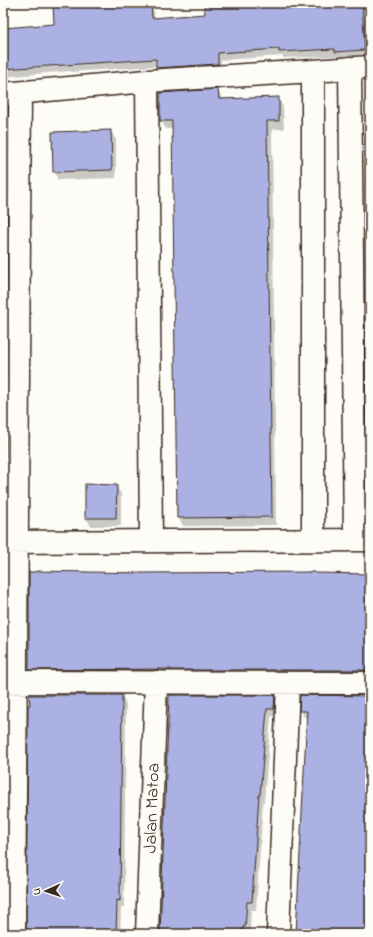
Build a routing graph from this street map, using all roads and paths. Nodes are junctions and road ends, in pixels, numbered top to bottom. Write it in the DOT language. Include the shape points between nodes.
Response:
graph roads {
  1 [pos="360,67"];
  2 [pos="313,71"];
  3 [pos="147,81"];
  4 [pos="12,94"];
  5 [pos="313,540"];
  6 [pos="363,540"];
  7 [pos="151,541"];
  8 [pos="10,542"];
  9 [pos="10,682"];
  10 [pos="156,682"];
  11 [pos="288,682"];
  12 [pos="370,683"];
  13 [pos="14,934"];
  14 [pos="146,934"];
  15 [pos="278,934"];
  1 -- 2 [label="street"];
  1 -- 6 [label="street"];
  2 -- 3 [label="street"];
  2 -- 5 [label="street"];
  3 -- 4 [label="street"];
  3 -- 7 [label="street"];
  4 -- 8 [label="street"];
  5 -- 6 [label="street"];
  5 -- 7 [label="street"];
  7 -- 8 [label="street"];
  8 -- 9 [label="street"];
  9 -- 10 [label="street"];
  9 -- 13 [label="street"];
  10 -- 11 [label="street"];
  10 -- 14 [label="street, Jalan Matoa"];
  11 -- 12 [label="street"];
  11 -- 15 [label="street"];
}
